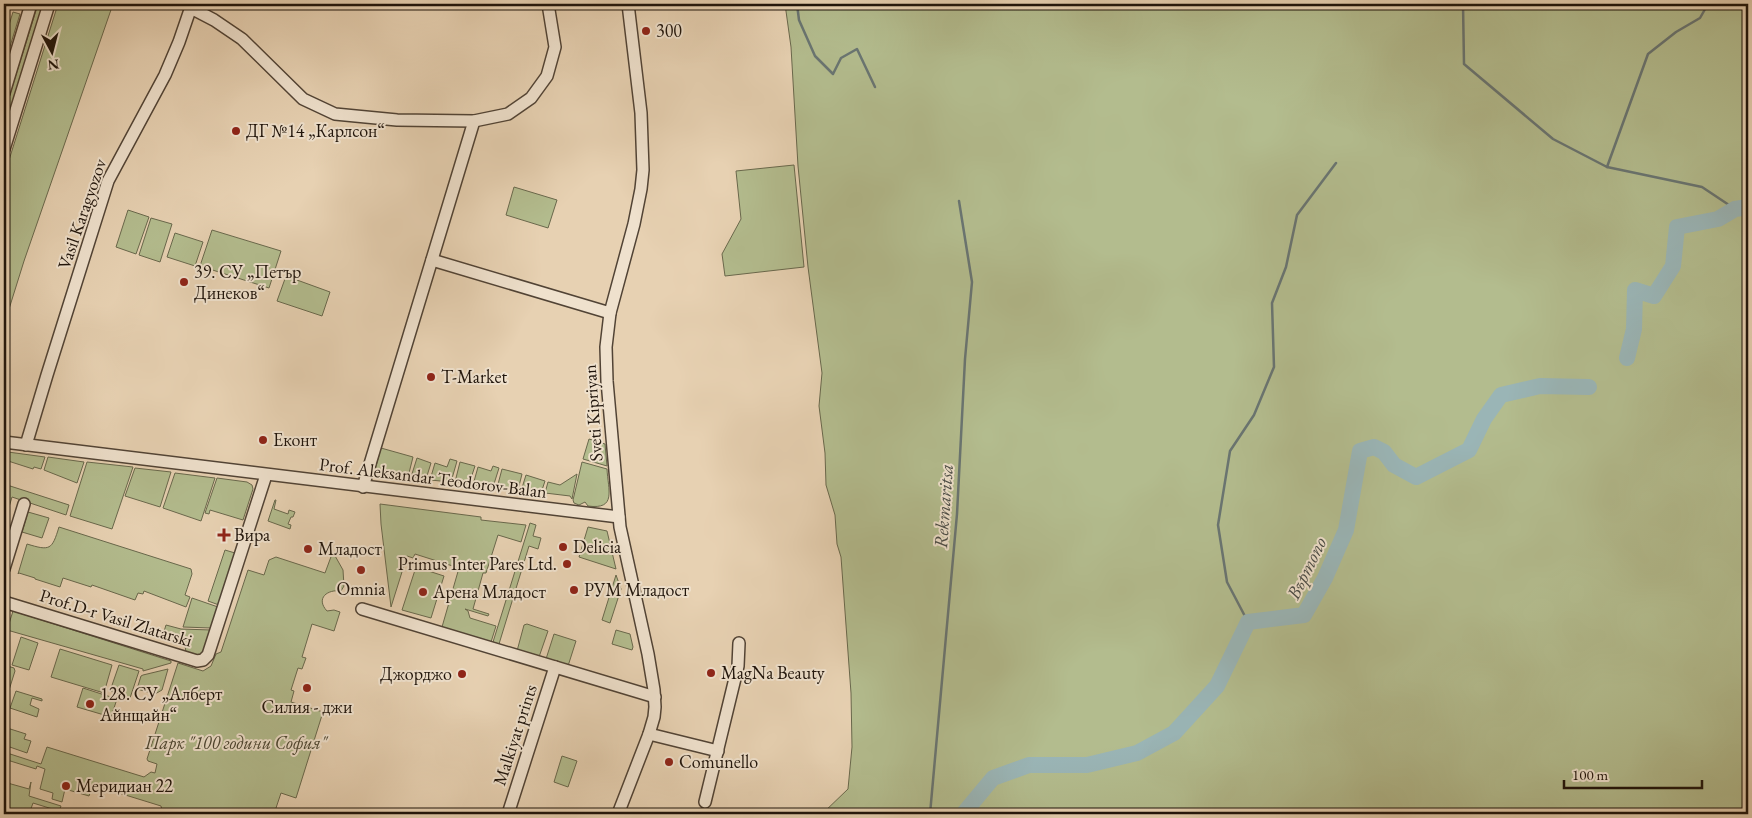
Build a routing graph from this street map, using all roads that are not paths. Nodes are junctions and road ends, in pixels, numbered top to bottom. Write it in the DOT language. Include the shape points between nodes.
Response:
graph roads {
  1 [pos="31,4"];
  2 [pos="49,4"];
  3 [pos="548,4"];
  4 [pos="628,4"];
  5 [pos="191,6"];
  6 [pos="4,93"];
  7 [pos="474,121"];
  8 [pos="4,149"];
  9 [pos="432,260"];
  10 [pos="610,313"];
  11 [pos="4,442"];
  12 [pos="26,445"];
  13 [pos="266,475"];
  14 [pos="363,487"];
  15 [pos="24,504"];
  16 [pos="619,518"];
  17 [pos="4,569"];
  18 [pos="4,602"];
  19 [pos="362,609"];
  20 [pos="739,642"];
  21 [pos="554,667"];
  22 [pos="655,697"];
  23 [pos="649,734"];
  24 [pos="718,751"];
  25 [pos="706,802"];
  26 [pos="508,814"];
  27 [pos="618,814"];
  1 -- 6 [label="street"];
  2 -- 8 [label="street"];
  3 -- 7 [label="street" via="555,47 546,76 531,98 508,114"];
  4 -- 10 [label="street, Sveti Kipriyan" via="641,112 643,170 634,224"];
  5 -- 7 [label="street" via="242,39 303,99 335,114 397,120"];
  5 -- 12 [label="street, Vasil Karagyozov" via="165,75 108,181"];
  7 -- 9 [label="street"];
  9 -- 10 [label="street"];
  9 -- 14 [label="street"];
  10 -- 16 [label="street, Sveti Kipriyan" via="607,381"];
  11 -- 12 [label="street, Prof. Aleksandar Teodorov-Balan"];
  12 -- 13 [label="street, Prof. Aleksandar Teodorov-Balan"];
  13 -- 14 [label="street, Prof. Aleksandar Teodorov-Balan"];
  13 -- 18 [label="street, Prof.D-r Vasil Zlatarski" via="208,655 203,660 197,661"];
  14 -- 16 [label="street, Prof. Aleksandar Teodorov-Balan"];
  15 -- 17 [label="street"];
  16 -- 22 [label="street, Sveti Kipriyan"];
  19 -- 21 [label="street"];
  20 -- 24 [label="street" via="738,666"];
  21 -- 22 [label="street"];
  21 -- 26 [label="street, Malkiyat prints"];
  22 -- 23 [label="street, Sveti Kipriyan"];
  23 -- 24 [label="street"];
  23 -- 27 [label="street, Sveti Kipriyan"];
  24 -- 25 [label="street"];
}
